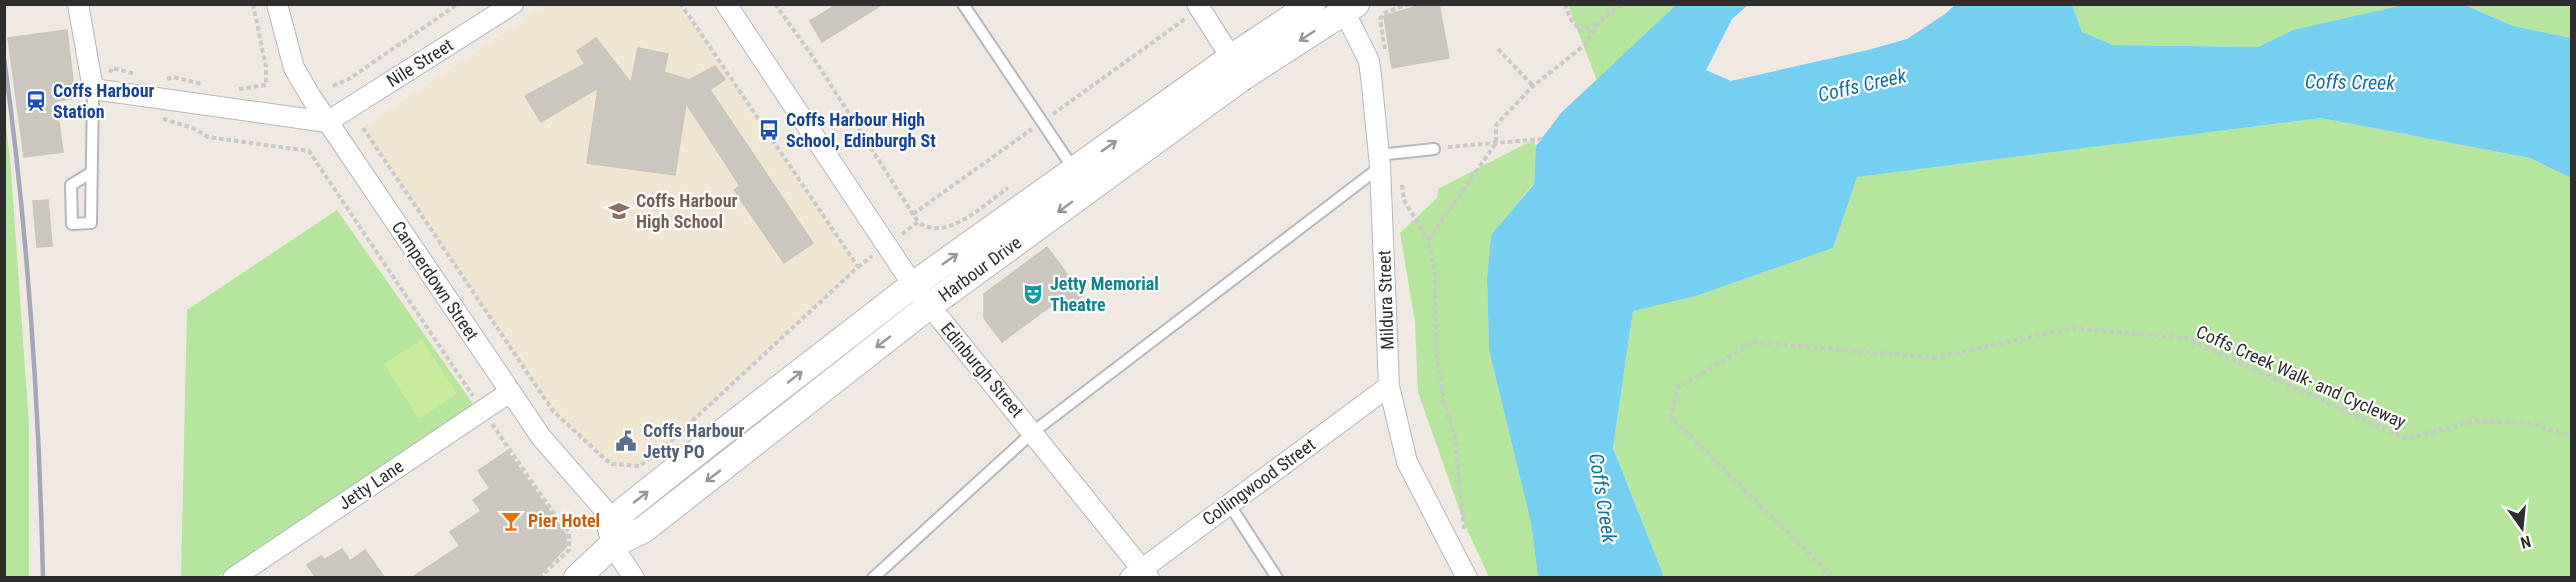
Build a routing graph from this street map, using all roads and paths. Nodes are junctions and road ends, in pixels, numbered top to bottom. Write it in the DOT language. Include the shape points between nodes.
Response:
graph roads {
  1 [pos="78,4"];
  2 [pos="253,4"];
  3 [pos="277,4"];
  4 [pos="458,4"];
  5 [pos="513,4"];
  6 [pos="681,4"];
  7 [pos="726,4"];
  8 [pos="775,4"];
  9 [pos="963,4"];
  10 [pos="1312,4"];
  11 [pos="1565,4"];
  12 [pos="1622,4"];
  13 [pos="1198,7"];
  14 [pos="1350,8"];
  15 [pos="1597,24"];
  16 [pos="1498,49"];
  17 [pos="1238,67"];
  18 [pos="139,74"];
  19 [pos="159,78"];
  20 [pos="209,85"];
  21 [pos="333,86"];
  22 [pos="1533,86"];
  23 [pos="230,88"];
  24 [pos="102,90"];
  25 [pos="159,118"];
  26 [pos="327,122"];
  27 [pos="1042,122"];
  28 [pos="363,128"];
  29 [pos="1543,139"];
  30 [pos="1496,143"];
  31 [pos="1434,149"];
  32 [pos="1386,158"];
  33 [pos="1075,171"];
  34 [pos="92,172"];
  35 [pos="1014,184"];
  36 [pos="913,214"];
  37 [pos="918,222"];
  38 [pos="1428,240"];
  39 [pos="886,245"];
  40 [pos="858,267"];
  41 [pos="913,285"];
  42 [pos="929,306"];
  43 [pos="1389,386"];
  44 [pos="510,392"];
  45 [pos="482,410"];
  46 [pos="1033,432"];
  47 [pos="2571,436"];
  48 [pos="1229,504"];
  49 [pos="1467,535"];
  50 [pos="612,545"];
  51 [pos="1140,574"];
  52 [pos="233,578"];
  53 [pos="539,578"];
  54 [pos="577,578"];
  55 [pos="634,578"];
  56 [pos="873,578"];
  57 [pos="1277,578"];
  58 [pos="1467,578"];
  59 [pos="1830,578"];
  1 -- 24 [label="street"];
  2 -- 23 [label="path" via="266,85"];
  3 -- 26 [label="street, Camperdown Street" via="294,68"];
  4 -- 21 [label="path"];
  5 -- 26 [label="street, Nile Street"];
  6 -- 40 [label="path"];
  7 -- 39 [label="street, Edinburgh Street"];
  8 -- 36 [label="path"];
  9 -- 27 [label="lane"];
  10 -- 17 [label="street, Harbour Drive"];
  11 -- 15 [label="path" via="1580,31"];
  12 -- 15 [label="path"];
  13 -- 17 [label="street"];
  13 -- 27 [label="path"];
  14 -- 17 [label="street, Harbour Drive, one-way"];
  14 -- 32 [label="street, Mildura Street" via="1369,61"];
  15 -- 22 [label="path" via="1586,44"];
  16 -- 22 [label="path"];
  33 -- 17 [label="street, Harbour Drive, one-way"];
  17 -- 42 [label="street, Harbour Drive, one-way"];
  18 -- 24 [label="path" via="125,69 110,70"];
  19 -- 20 [label="path"];
  22 -- 30 [label="path" via="1496,126"];
  24 -- 26 [label="street"];
  24 -- 34 [label="lane"];
  25 -- 45 [label="path" via="208,137 309,151"];
  26 -- 44 [label="street, Camperdown Street"];
  27 -- 33 [label="lane"];
  27 -- 36 [label="path"];
  28 -- 40 [label="path" via="553,411 612,464 640,466 662,449"];
  29 -- 30 [label="path"];
  30 -- 31 [label="path"];
  30 -- 38 [label="path"];
  31 -- 32 [label="lane"];
  32 -- 38 [label="path" via="1404,200"];
  32 -- 43 [label="street, Mildura Street"];
  32 -- 46 [label="lane"];
  41 -- 33 [label="street, Harbour Drive, one-way"];
  34 -- 34 [label="lane" via="91,224 72,224 71,185"];
  35 -- 37 [label="path" via="956,223 927,229"];
  36 -- 37 [label="path"];
  37 -- 39 [label="path"];
  38 -- 49 [label="path" via="1435,273 1436,354 1455,438"];
  39 -- 40 [label="path"];
  39 -- 41 [label="street, Edinburgh Street"];
  41 -- 42 [label="street, Edinburgh Street"];
  50 -- 41 [label="street, Harbour Drive, one-way" via="622,512"];
  42 -- 46 [label="street, Edinburgh Street"];
  42 -- 50 [label="street, Harbour Drive, one-way" via="643,530"];
  43 -- 48 [label="street, Collingwood Street"];
  43 -- 58 [label="street, Mildura Street" via="1407,462"];
  44 -- 45 [label="street, Jetty Lane"];
  44 -- 50 [label="street, Camperdown Street" via="541,437 603,508"];
  45 -- 52 [label="street, Jetty Lane"];
  45 -- 53 [label="path" via="569,531 569,550"];
  46 -- 51 [label="street, Edinburgh Street"];
  46 -- 56 [label="lane"];
  47 -- 59 [label="path, Coffs Creek Walk- and Cycleway" via="2534,424 2474,421 2407,440 2185,338 2072,328 1935,358 1754,342 1678,387 1671,417 1821,564"];
  48 -- 51 [label="street, Collingwood Street"];
  48 -- 57 [label="lane"];
  50 -- 54 [label="street, Harbour Drive"];
  50 -- 55 [label="street"];
}
